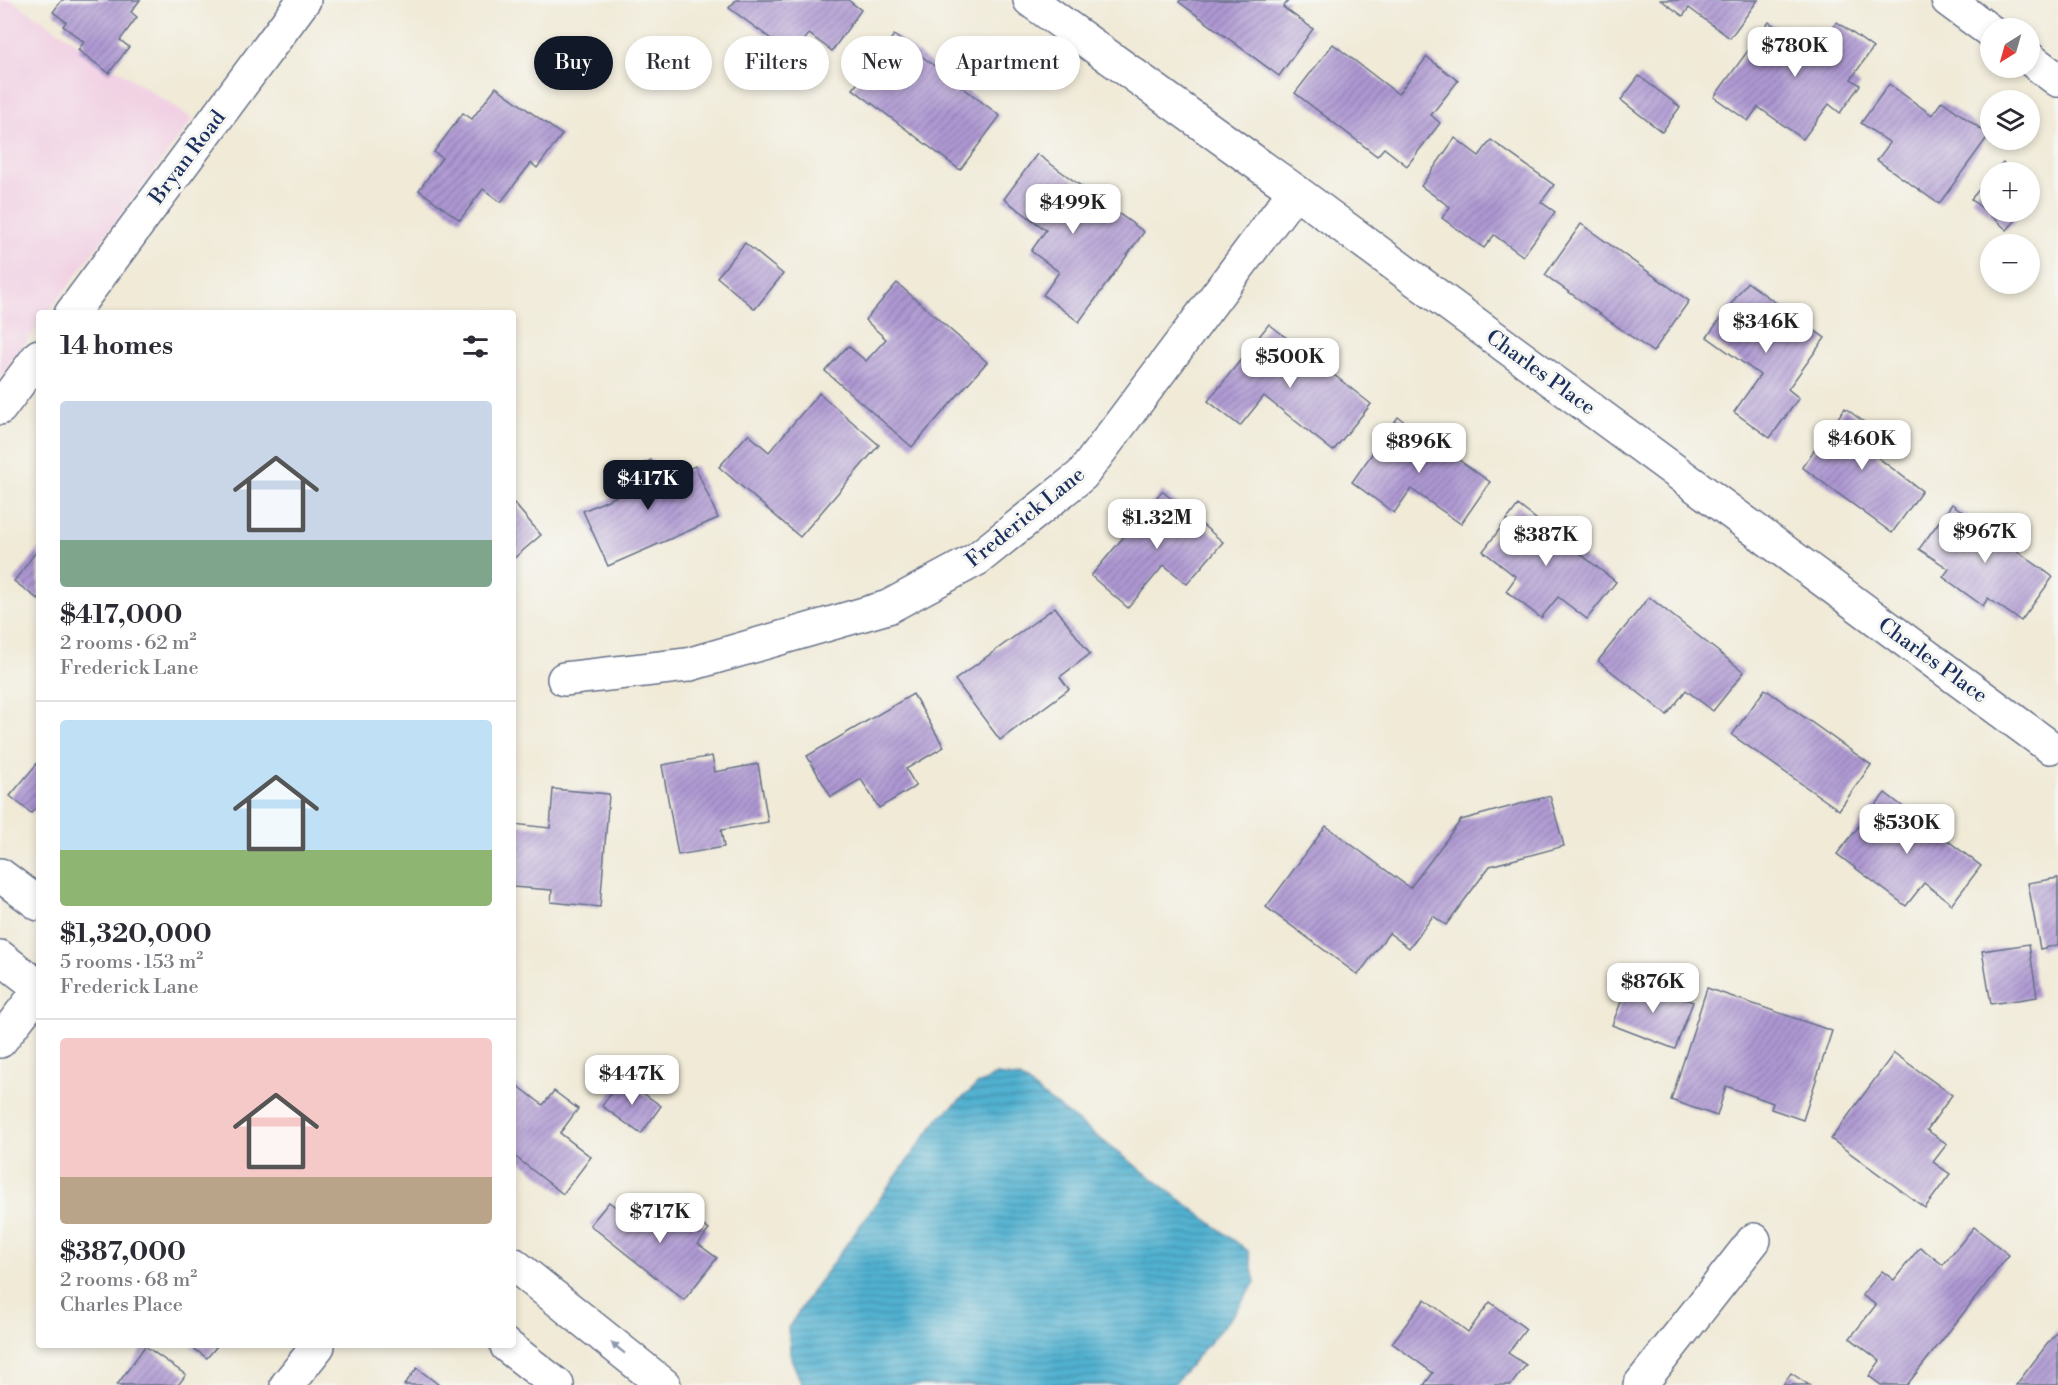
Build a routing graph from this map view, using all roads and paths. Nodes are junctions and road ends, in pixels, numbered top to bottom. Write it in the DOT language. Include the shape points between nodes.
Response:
graph roads {
  1 [pos="304,0"];
  2 [pos="1030,0"];
  3 [pos="1948,0"];
  4 [pos="1980,24"];
  5 [pos="2040,66"];
  6 [pos="2058,80"];
  7 [pos="1295,191"];
  8 [pos="74,310"];
  9 [pos="36,360"];
  10 [pos="0,408"];
  11 [pos="564,679"];
  12 [pos="2050,747"];
  13 [pos="0,875"];
  14 [pos="36,902"];
  15 [pos="0,957"];
  16 [pos="36,987"];
  17 [pos="36,993"];
  18 [pos="0,1041"];
  19 [pos="1754,1240"];
  20 [pos="516,1266"];
  21 [pos="316,1348"];
  22 [pos="510,1348"];
  23 [pos="287,1385"];
  24 [pos="557,1385"];
  25 [pos="664,1385"];
  26 [pos="1640,1385"];
  1 -- 8 [label="street, Bryan Road"];
  2 -- 7 [label="street, Charles Place"];
  3 -- 4 [label="street"];
  5 -- 6 [label="street"];
  7 -- 11 [label="street, Frederick Lane" via="1082,475 977,559 888,607 687,665"];
  7 -- 12 [label="street, Charles Place"];
  9 -- 10 [label="street"];
  13 -- 14 [label="street"];
  15 -- 16 [label="street"];
  17 -- 18 [label="street"];
  19 -- 26 [label="street"];
  25 -- 20 [label="street, one-way"];
  21 -- 23 [label="street"];
  22 -- 24 [label="street"];
}
